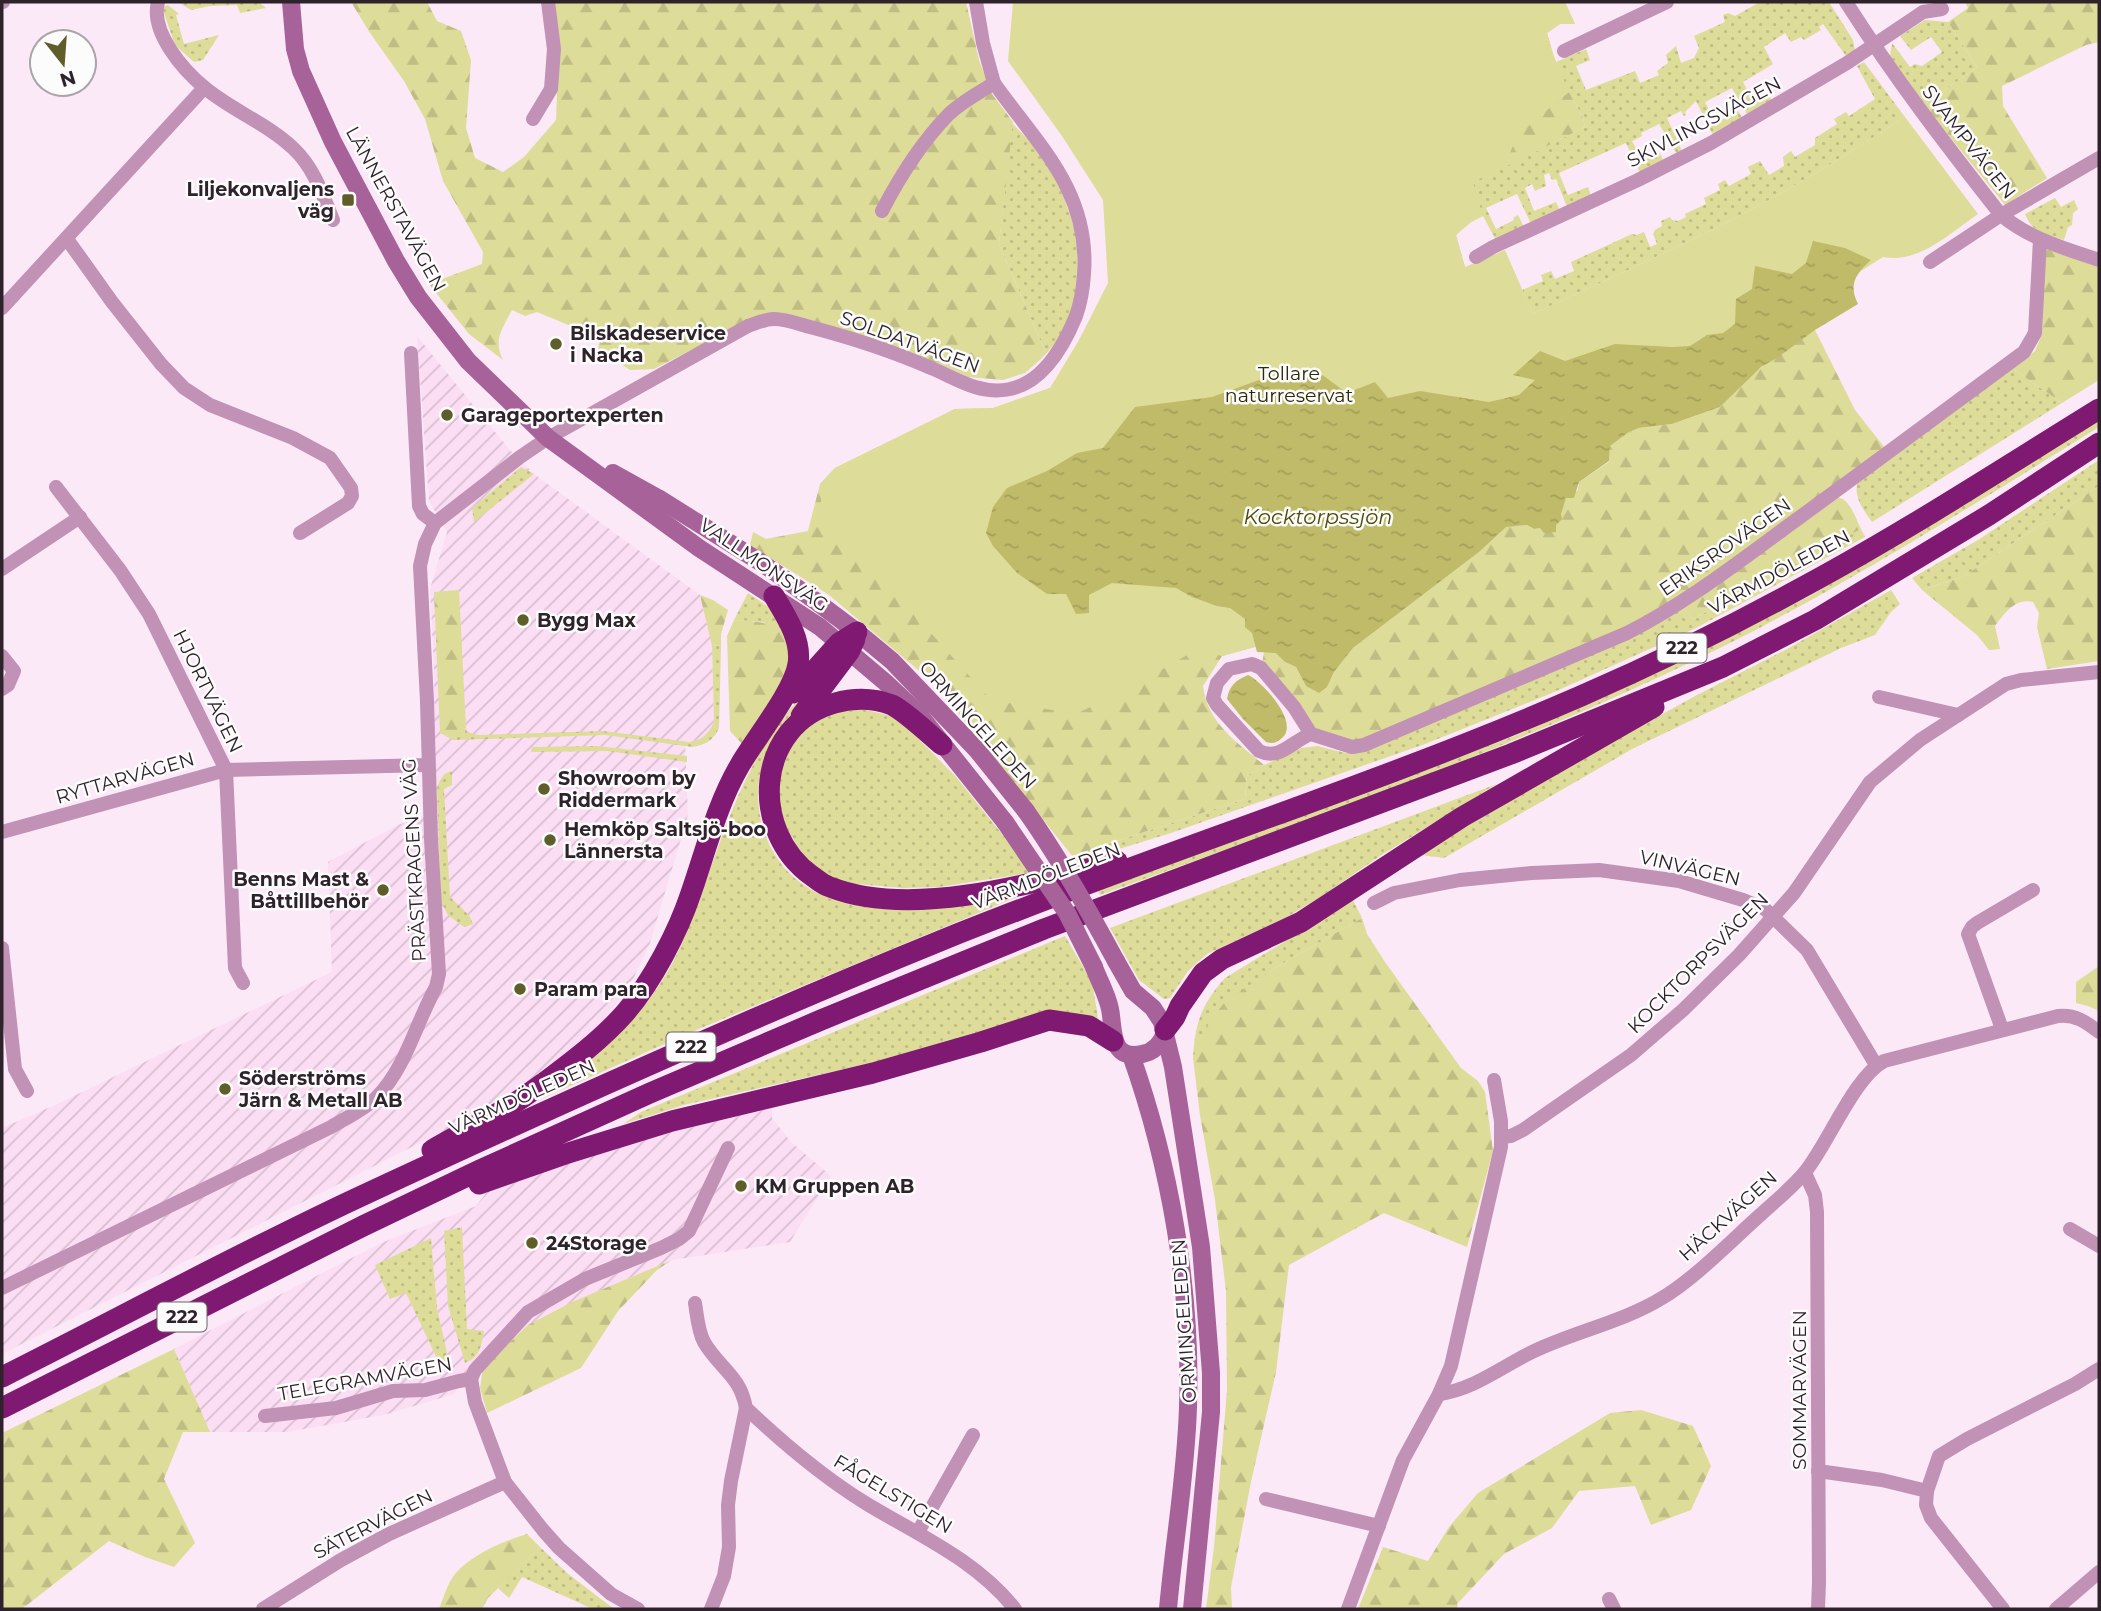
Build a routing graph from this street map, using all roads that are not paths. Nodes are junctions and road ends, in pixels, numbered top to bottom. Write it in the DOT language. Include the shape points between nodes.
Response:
graph roads {
  1 [pos="158,2"];
  2 [pos="291,2"];
  3 [pos="548,2"];
  4 [pos="976,2"];
  5 [pos="1667,2"];
  6 [pos="1846,2"];
  7 [pos="1942,9"];
  8 [pos="1874,46"];
  9 [pos="1564,51"];
  10 [pos="994,83"];
  11 [pos="204,88"];
  12 [pos="533,119"];
  13 [pos="2099,158"];
  14 [pos="882,211"];
  15 [pos="2001,215"];
  16 [pos="334,220"];
  17 [pos="66,239"];
  18 [pos="2040,240"];
  19 [pos="1476,257"];
  20 [pos="2099,260"];
  21 [pos="1930,262"];
  22 [pos="2,307"];
  23 [pos="411,353"];
  24 [pos="2099,409"];
  25 [pos="548,438"];
  26 [pos="2099,443"];
  27 [pos="56,487"];
  28 [pos="80,517"];
  29 [pos="435,523"];
  30 [pos="300,533"];
  31 [pos="2,569"];
  32 [pos="774,596"];
  33 [pos="848,642"];
  34 [pos="2,656"];
  35 [pos="1723,667"];
  36 [pos="2099,672"];
  37 [pos="2,689"];
  38 [pos="1879,697"];
  39 [pos="1958,715"];
  40 [pos="763,727"];
  41 [pos="789,731"];
  42 [pos="1311,734"];
  43 [pos="942,745"];
  44 [pos="428,765"];
  45 [pos="226,770"];
  46 [pos="1237,828"];
  47 [pos="2,832"];
  48 [pos="2034,890"];
  49 [pos="1374,902"];
  50 [pos="1774,916"];
  51 [pos="2,948"];
  52 [pos="243,983"];
  53 [pos="2003,1029"];
  54 [pos="1165,1031"];
  55 [pos="2099,1032"];
  56 [pos="1114,1041"];
  57 [pos="1131,1055"];
  58 [pos="1876,1065"];
  59 [pos="1494,1080"];
  60 [pos="27,1091"];
  61 [pos="1501,1137"];
  62 [pos="728,1148"];
  63 [pos="1804,1173"];
  64 [pos="350,1202"];
  65 [pos="363,1226"];
  66 [pos="2070,1229"];
  67 [pos="2099,1246"];
  68 [pos="2,1288"];
  69 [pos="695,1303"];
  70 [pos="2099,1369"];
  71 [pos="2,1377"];
  72 [pos="471,1380"];
  73 [pos="1439,1394"];
  74 [pos="2,1408"];
  75 [pos="746,1408"];
  76 [pos="265,1416"];
  77 [pos="973,1435"];
  78 [pos="1818,1471"];
  79 [pos="505,1482"];
  80 [pos="1927,1491"];
  81 [pos="1266,1499"];
  82 [pos="1379,1526"];
  83 [pos="918,1532"];
  84 [pos="2099,1572"];
  85 [pos="281,1604"];
  86 [pos="263,1609"];
  87 [pos="638,1609"];
  88 [pos="711,1609"];
  89 [pos="1015,1609"];
  90 [pos="1168,1609"];
  91 [pos="1192,1609"];
  92 [pos="1348,1609"];
  93 [pos="1818,1609"];
  94 [pos="2003,1609"];
  95 [pos="2056,1609"];
  1 -- 11 [label="street" via="166,43"];
  2 -- 25 [label="main road, LÄNNERSTAVÄGEN" via="301,71 396,261 468,361"];
  3 -- 12 [label="street" via="554,49 551,89"];
  4 -- 10 [label="street, SOLDATVÄGEN"];
  5 -- 9 [label="street"];
  6 -- 8 [label="street, SVAMPVÄGEN"];
  7 -- 8 [label="street, SKIVLINGSVÄGEN" via="1923,12"];
  8 -- 15 [label="street, SVAMPVÄGEN"];
  8 -- 19 [label="street, SKIVLINGSVÄGEN" via="1711,143"];
  10 -- 14 [label="street" via="950,113 915,155"];
  10 -- 25 [label="street, SOLDATVÄGEN" via="1063,177 1083,237 1080,307 1047,369 1016,386 977,388 842,335 763,320"];
  11 -- 16 [label="street" via="296,150 314,175"];
  11 -- 17 [label="street"];
  13 -- 15 [label="street"];
  15 -- 18 [label="street, SVAMPVÄGEN"];
  15 -- 21 [label="street"];
  17 -- 22 [label="street"];
  17 -- 30 [label="street" via="184,388 210,405 330,457 348,480 352,496"];
  18 -- 20 [label="street, SVAMPVÄGEN"];
  18 -- 42 [label="street, ERIKSROVÄGEN" via="2035,333 2024,352 1682,603 1627,633 1364,745 1352,747"];
  23 -- 29 [label="street" via="419,506"];
  24 -- 46 [label="highway, VÄRMDÖLEDEN / 222" via="1791,594 1654,662 1472,740"];
  25 -- 29 [label="street"];
  25 -- 32 [label="main road, VALLMONSVÄG" via="699,548"];
  25 -- 33 [label="main road" via="658,498 762,563 817,601"];
  26 -- 35 [label="highway, 222" via="1815,620"];
  27 -- 28 [label="street, HJORTVÄGEN"];
  28 -- 31 [label="street"];
  28 -- 45 [label="street, HJORTVÄGEN" via="149,614"];
  29 -- 44 [label="street, PRÄSTKRAGENS VÄG" via="420,566"];
  32 -- 33 [label="main road, VALLMONSVÄG"];
  32 -- 40 [label="highway" via="799,652 798,667"];
  33 -- 40 [label="highway"];
  33 -- 41 [label="highway"];
  33 -- 43 [label="main road, VALLMONSVÄG" via="918,713"];
  33 -- 54 [label="main road, ORMINGELEDEN, bridge" via="892,661 977,750 1055,853 1133,991 1159,1015"];
  34 -- 37 [label="street" via="13,671"];
  35 -- 54 [label="highway" via="1462,817 1300,922 1222,959 1203,973"];
  35 -- 65 [label="highway, 222" via="1511,754 1044,929 833,1015 650,1093"];
  36 -- 39 [label="street, KOCKTORPSVÄGEN" via="2006,684"];
  38 -- 39 [label="street"];
  39 -- 50 [label="street, KOCKTORPSVÄGEN" via="1870,782"];
  40 -- 64 [label="highway" via="738,767 672,940 625,1013 568,1065 513,1105"];
  41 -- 43 [label="highway" via="824,706 849,699 873,700 894,706"];
  41 -- 46 [label="highway" via="769,777 771,816 785,849 801,868 827,887 850,894 909,899 1019,886"];
  42 -- 42 [label="street" via="1261,668 1252,664 1228,669 1217,683 1213,698 1217,705 1259,751 1281,752"];
  43 -- 56 [label="main road, ORMINGELEDEN, bridge" via="1005,822 1067,913 1111,1010"];
  44 -- 45 [label="street, RYTTARVÄGEN"];
  44 -- 68 [label="street, PRÄSTKRAGENS VÄG" via="439,974 414,1036 384,1088 362,1109 331,1127"];
  45 -- 47 [label="street, RYTTARVÄGEN"];
  45 -- 52 [label="street, HJORTVÄGEN" via="235,968"];
  46 -- 64 [label="highway, VÄRMDÖLEDEN / 222" via="930,945 704,1041"];
  48 -- 53 [label="street" via="1972,927 1968,934"];
  49 -- 50 [label="street, VINVÄGEN" via="1394,893 1460,880 1599,870 1679,881 1759,905"];
  50 -- 58 [label="street, VINVÄGEN" via="1807,950"];
  50 -- 61 [label="street, KOCKTORPSVÄGEN" via="1683,1010 1631,1055 1523,1130"];
  51 -- 60 [label="street" via="15,1069"];
  53 -- 55 [label="street" via="2067,1015"];
  53 -- 58 [label="street"];
  54 -- 57 [label="main road" via="1153,1050"];
  54 -- 91 [label="main road, ORMINGELEDEN" via="1201,1247 1211,1373"];
  56 -- 57 [label="main road"];
  56 -- 65 [label="highway" via="1089,1026 1049,1020 873,1073 672,1121"];
  57 -- 90 [label="main road, ORMINGELEDEN" via="1151,1115 1176,1233 1188,1365 1181,1494"];
  58 -- 63 [label="street, HÄCKVÄGEN"];
  59 -- 61 [label="street"];
  61 -- 73 [label="street" via="1456,1346"];
  62 -- 72 [label="street, TELEGRAMVÄGEN" via="689,1231 661,1248 585,1279 528,1312"];
  63 -- 73 [label="street, HÄCKVÄGEN" via="1662,1298 1627,1316 1568,1336 1457,1392"];
  63 -- 78 [label="street, SOMMARVÄGEN" via="1817,1212"];
  64 -- 71 [label="highway, VÄRMDÖLEDEN / 222"];
  65 -- 74 [label="highway, 222"];
  66 -- 67 [label="street"];
  69 -- 75 [label="street, FÅGELSTIGEN" via="704,1341 738,1384"];
  70 -- 80 [label="street" via="1946,1451 1936,1461"];
  72 -- 76 [label="street, TELEGRAMVÄGEN" via="393,1391 336,1408"];
  72 -- 79 [label="street, TELEGRAMVÄGEN"];
  73 -- 82 [label="street" via="1403,1460"];
  75 -- 83 [label="street, FÅGELSTIGEN" via="823,1475"];
  75 -- 88 [label="street" via="728,1504 724,1576"];
  77 -- 83 [label="street"];
  78 -- 80 [label="street"];
  78 -- 93 [label="street, SOMMARVÄGEN"];
  79 -- 85 [label="street, SÄTERVÄGEN" via="341,1560"];
  79 -- 87 [label="street, TELEGRAMVÄGEN" via="559,1548 611,1594"];
  80 -- 94 [label="street" via="1931,1518"];
  81 -- 82 [label="street"];
  82 -- 92 [label="street"];
  83 -- 89 [label="street, FÅGELSTIGEN" via="977,1571"];
  84 -- 95 [label="street"];
  85 -- 86 [label="street, SÄTERVÄGEN"];
}
